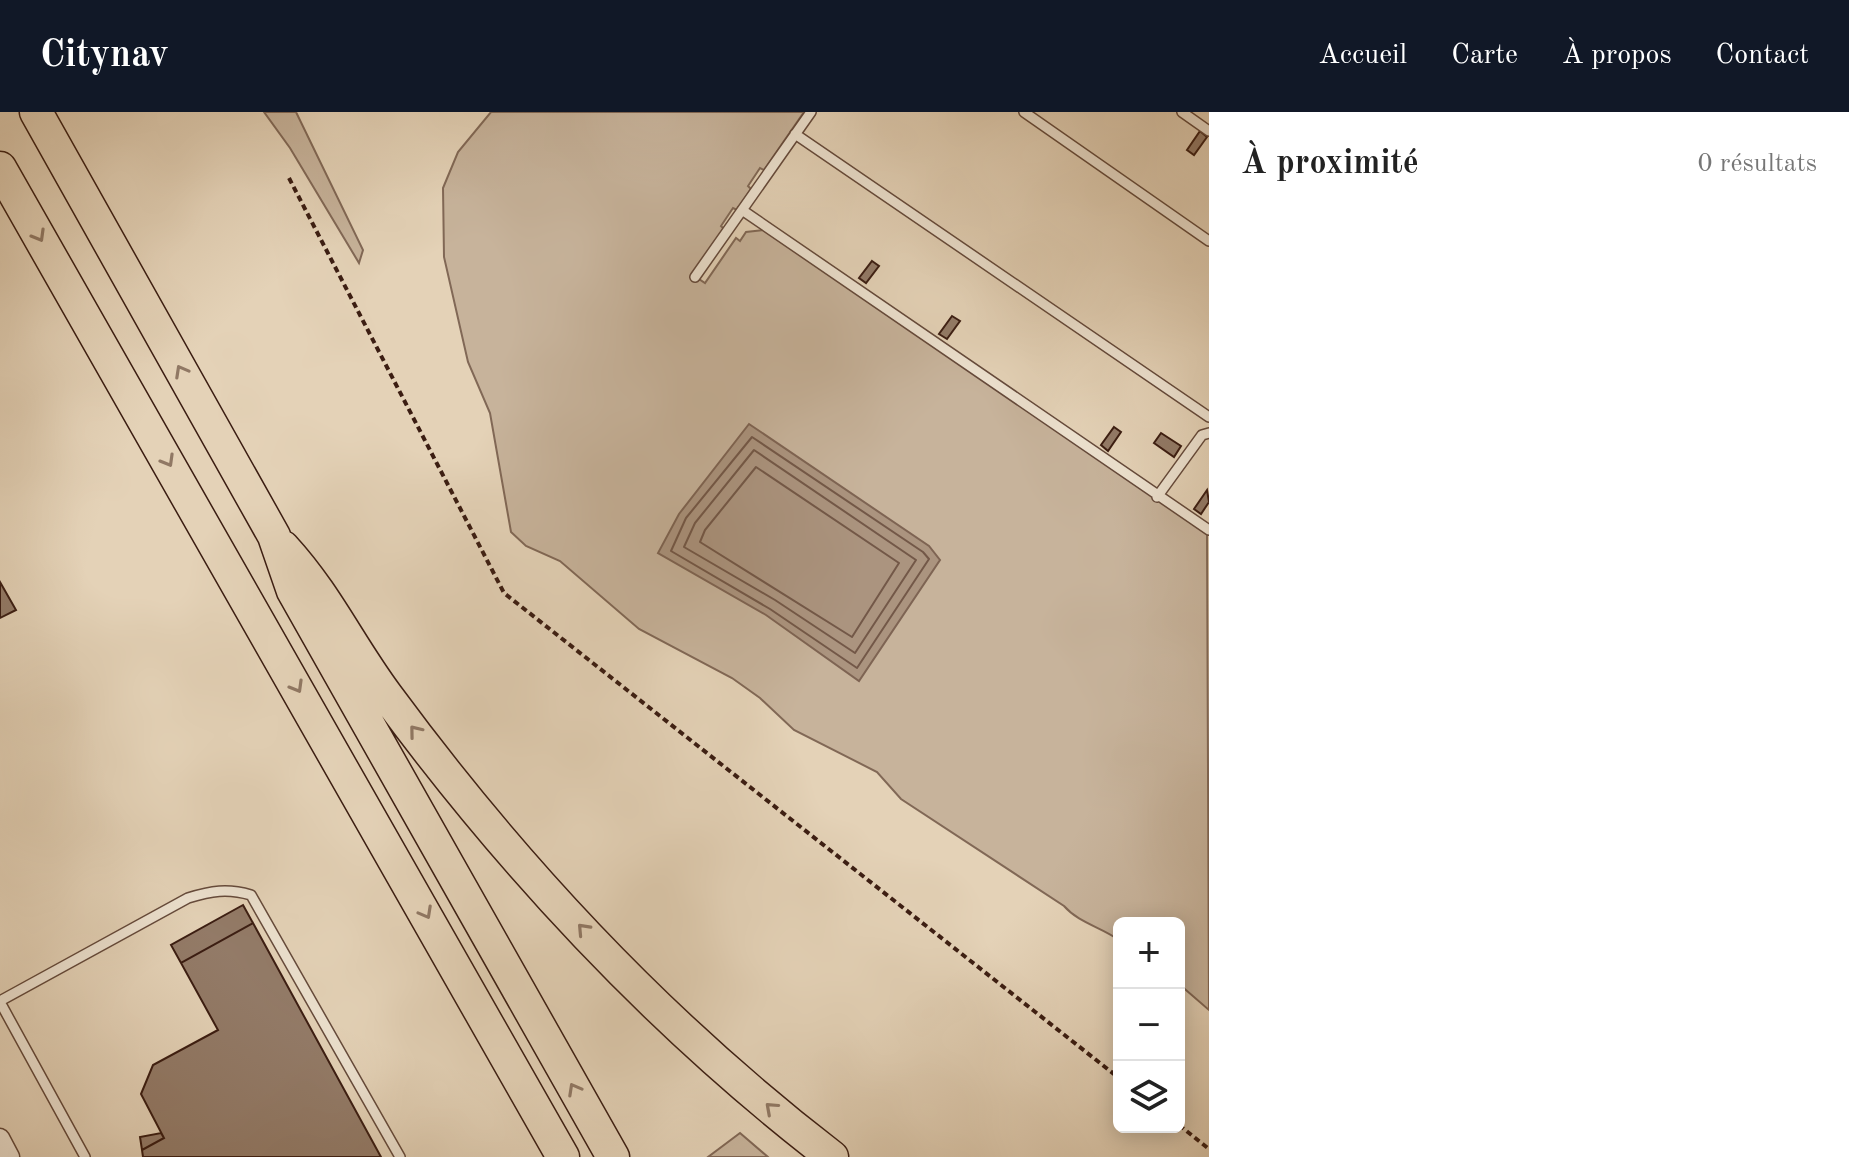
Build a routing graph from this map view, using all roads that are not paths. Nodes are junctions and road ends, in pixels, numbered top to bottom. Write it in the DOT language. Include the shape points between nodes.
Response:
graph roads {
  1 [pos="36,112"];
  2 [pos="811,112"];
  3 [pos="1024,112"];
  4 [pos="1182,112"];
  5 [pos="1209,131"];
  6 [pos="795,134"];
  7 [pos="0,168"];
  8 [pos="742,210"];
  9 [pos="1209,241"];
  10 [pos="695,277"];
  11 [pos="1209,417"];
  12 [pos="1209,433"];
  13 [pos="1157,497"];
  14 [pos="1209,530"];
  15 [pos="274,536"];
  16 [pos="0,1001"];
  17 [pos="0,1138"];
  18 [pos="10,1157"];
  19 [pos="85,1157"];
  20 [pos="400,1157"];
  21 [pos="563,1157"];
  22 [pos="613,1157"];
  23 [pos="832,1157"];
  15 -- 1 [label="highway, one-way"];
  2 -- 6 [label="lane"];
  3 -- 9 [label="lane"];
  4 -- 5 [label="lane"];
  6 -- 8 [label="lane"];
  6 -- 11 [label="lane"];
  7 -- 21 [label="highway, one-way"];
  8 -- 10 [label="lane"];
  8 -- 13 [label="lane"];
  12 -- 13 [label="lane" via="1202,435"];
  13 -- 14 [label="lane"];
  22 -- 15 [label="highway, one-way" via="293,591"];
  23 -- 15 [label="highway, one-way" via="637,987 539,882 386,695 316,584"];
  16 -- 19 [label="lane"];
  16 -- 20 [label="lane" via="188,898 214,890 251,895"];
  17 -- 18 [label="street"];
}
